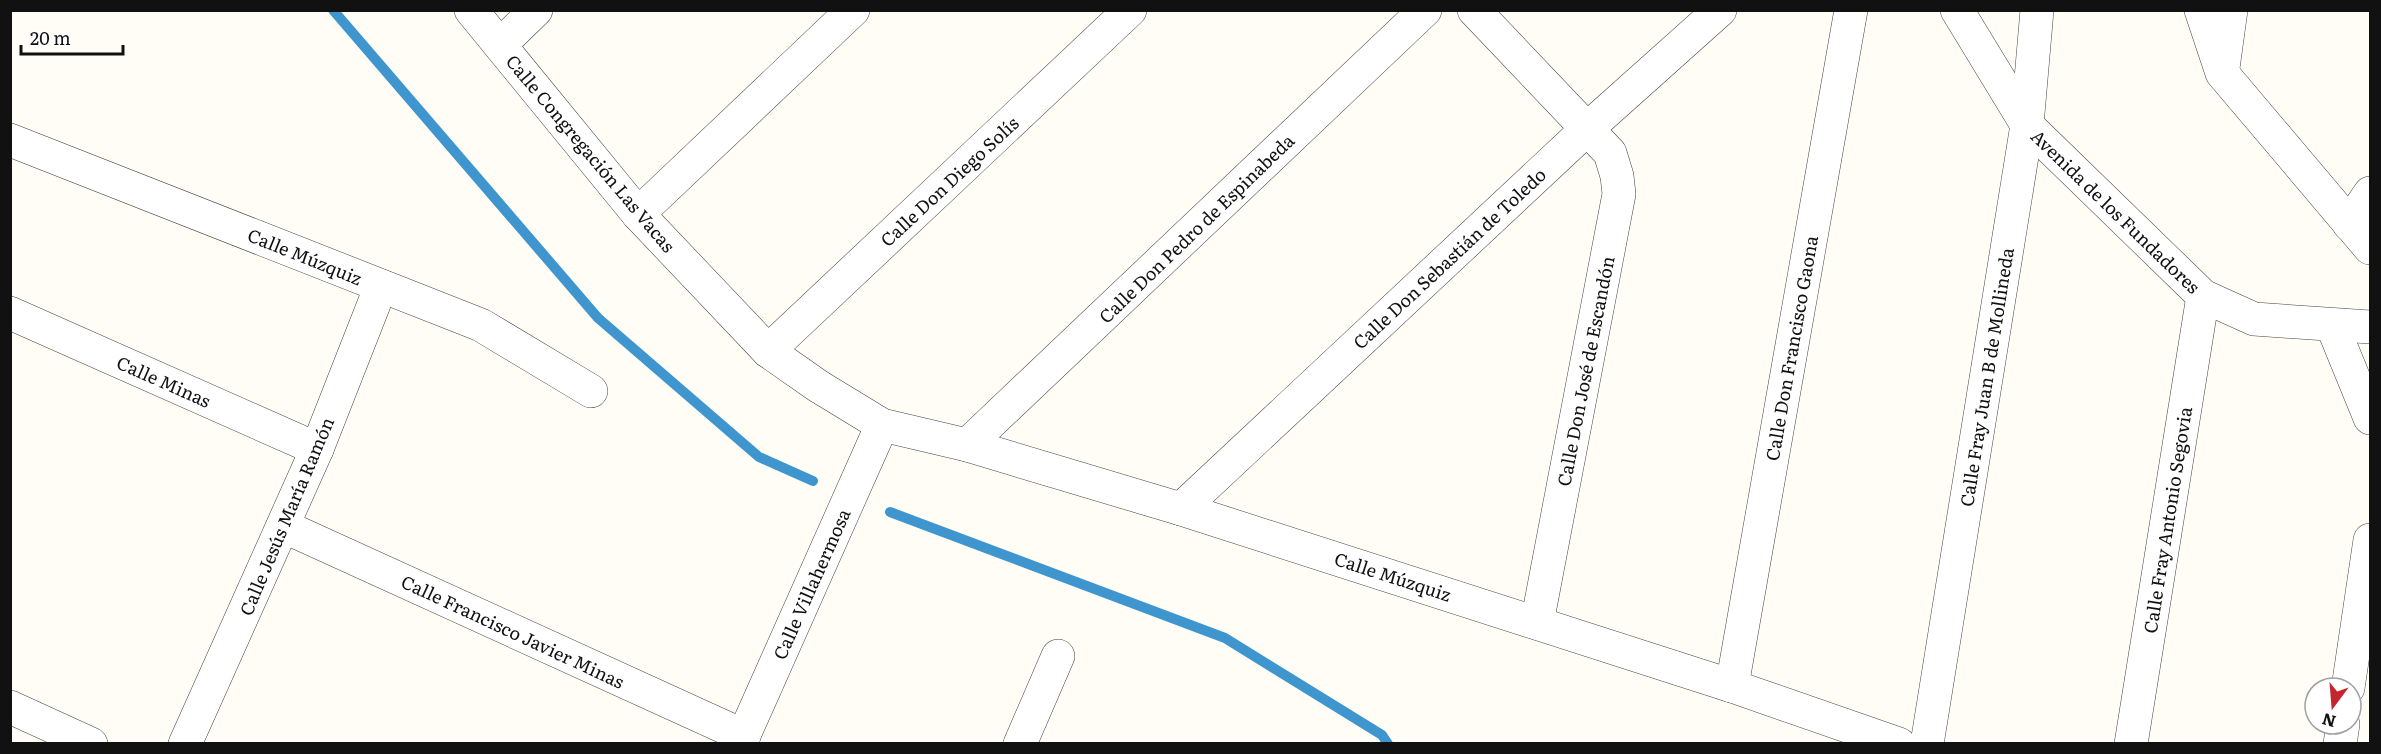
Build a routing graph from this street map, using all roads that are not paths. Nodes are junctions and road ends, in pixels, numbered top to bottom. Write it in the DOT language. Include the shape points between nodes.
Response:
graph roads {
  1 [pos="471,10"];
  2 [pos="536,10"];
  3 [pos="853,10"];
  4 [pos="1130,10"];
  5 [pos="1425,10"];
  6 [pos="1474,10"];
  7 [pos="1720,10"];
  8 [pos="1851,10"];
  9 [pos="1957,10"];
  10 [pos="2037,10"];
  11 [pos="2201,10"];
  12 [pos="2231,10"];
  13 [pos="500,45"];
  14 [pos="2222,73"];
  15 [pos="2026,125"];
  16 [pos="1587,129"];
  17 [pos="10,140"];
  18 [pos="2370,194"];
  19 [pos="638,214"];
  20 [pos="2349,224"];
  21 [pos="2370,248"];
  22 [pos="381,286"];
  23 [pos="2203,296"];
  24 [pos="10,313"];
  25 [pos="2332,325"];
  26 [pos="2370,327"];
  27 [pos="768,351"];
  28 [pos="591,391"];
  29 [pos="2370,418"];
  30 [pos="882,425"];
  31 [pos="967,445"];
  32 [pos="316,449"];
  33 [pos="1181,509"];
  34 [pos="283,526"];
  35 [pos="2370,540"];
  36 [pos="1537,623"];
  37 [pos="1058,656"];
  38 [pos="2350,676"];
  39 [pos="1732,686"];
  40 [pos="10,707"];
  41 [pos="742,740"];
  42 [pos="91,744"];
  43 [pos="185,744"];
  44 [pos="1020,744"];
  45 [pos="1899,744"];
  46 [pos="1927,744"];
  47 [pos="2131,744"];
  1 -- 13 [label="street, Calle Congregación Las Vacas"];
  2 -- 13 [label="street"];
  3 -- 19 [label="street"];
  4 -- 27 [label="street, Calle Don Diego Solís"];
  5 -- 31 [label="street, Calle Don Pedro de Espinabeda"];
  6 -- 16 [label="street, Calle Don José de Escandón"];
  7 -- 16 [label="street, Calle Don Sebastián de Toledo"];
  8 -- 39 [label="street, Calle Don Francisco Gaona"];
  9 -- 15 [label="street, Avenida de los Fundadores"];
  10 -- 15 [label="street, Calle Fray Juan B de Mollineda"];
  11 -- 14 [label="street"];
  12 -- 14 [label="street"];
  13 -- 19 [label="street, Calle Congregación Las Vacas"];
  14 -- 20 [label="street"];
  15 -- 23 [label="street, Avenida de los Fundadores"];
  15 -- 46 [label="street, Calle Fray Juan B de Mollineda"];
  16 -- 33 [label="street, Calle Don Sebastián de Toledo"];
  16 -- 36 [label="street, Calle Don José de Escandón" via="1610,153 1618,194"];
  17 -- 22 [label="street, Calle Múzquiz"];
  18 -- 20 [label="street"];
  19 -- 27 [label="street, Calle Congregación Las Vacas"];
  20 -- 21 [label="street"];
  22 -- 28 [label="street, Calle Múzquiz" via="489,328"];
  22 -- 32 [label="street, Calle Jesús María Ramón"];
  23 -- 25 [label="street, Avenida de los Fundadores" via="2254,319"];
  23 -- 47 [label="street, Calle Fray Antonio Segovia"];
  24 -- 32 [label="street, Calle Minas"];
  25 -- 26 [label="street, Avenida de los Fundadores"];
  25 -- 29 [label="street"];
  27 -- 30 [label="street, Calle Congregación Las Vacas"];
  30 -- 31 [label="street, Calle Múzquiz"];
  30 -- 41 [label="street, Calle Villahermosa"];
  31 -- 33 [label="street, Calle Múzquiz"];
  32 -- 34 [label="street, Calle Jesús María Ramón"];
  33 -- 36 [label="street, Calle Múzquiz"];
  34 -- 41 [label="street, Calle Francisco Javier Minas"];
  34 -- 43 [label="street, Calle Jesús María Ramón"];
  35 -- 38 [label="street"];
  36 -- 39 [label="street, Calle Múzquiz"];
  37 -- 44 [label="street"];
  39 -- 45 [label="street, Calle Múzquiz"];
  40 -- 42 [label="street"];
}
